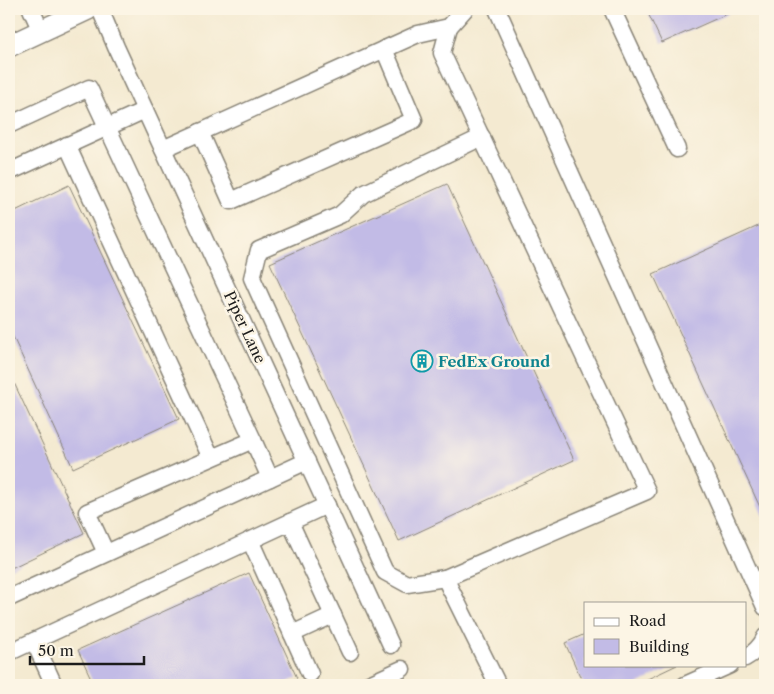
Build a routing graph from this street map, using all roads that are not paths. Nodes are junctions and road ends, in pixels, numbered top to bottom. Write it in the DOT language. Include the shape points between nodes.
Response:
graph roads {
  1 [pos="31,9"];
  2 [pos="88,9"];
  3 [pos="100,9"];
  4 [pos="465,9"];
  5 [pos="497,9"];
  6 [pos="612,9"];
  7 [pos="449,27"];
  8 [pos="41,31"];
  9 [pos="9,46"];
  10 [pos="384,49"];
  11 [pos="145,110"];
  12 [pos="9,125"];
  13 [pos="108,128"];
  14 [pos="200,132"];
  15 [pos="482,137"];
  16 [pos="67,145"];
  17 [pos="163,149"];
  18 [pos="676,149"];
  19 [pos="9,172"];
  20 [pos="253,440"];
  21 [pos="211,458"];
  22 [pos="306,461"];
  23 [pos="270,478"];
  24 [pos="327,505"];
  25 [pos="290,522"];
  26 [pos="250,540"];
  27 [pos="106,553"];
  28 [pos="445,578"];
  29 [pos="9,598"];
  30 [pos="765,608"];
  31 [pos="333,615"];
  32 [pos="292,634"];
  33 [pos="765,637"];
  34 [pos="34,641"];
  35 [pos="391,645"];
  36 [pos="350,652"];
  37 [pos="9,654"];
  38 [pos="746,658"];
  39 [pos="728,666"];
  40 [pos="402,669"];
  41 [pos="310,674"];
  42 [pos="54,685"];
  43 [pos="367,685"];
  44 [pos="498,685"];
  45 [pos="685,685"];
  1 -- 8 [label="street"];
  2 -- 8 [label="main road"];
  3 -- 11 [label="street, Piper Lane"];
  4 -- 7 [label="street"];
  5 -- 30 [label="street"];
  6 -- 18 [label="street"];
  7 -- 10 [label="street" via="418,34"];
  7 -- 15 [label="street" via="442,53"];
  8 -- 9 [label="main road"];
  10 -- 14 [label="street"];
  10 -- 14 [label="street" via="414,120 231,201"];
  11 -- 13 [label="street"];
  11 -- 17 [label="street, Piper Lane"];
  12 -- 13 [label="street" via="89,88"];
  13 -- 16 [label="street"];
  13 -- 20 [label="street"];
  14 -- 17 [label="street"];
  15 -- 28 [label="street" via="647,491"];
  15 -- 28 [label="street" via="363,194 340,215 259,250 252,278 385,572 407,584"];
  16 -- 19 [label="street"];
  16 -- 21 [label="street"];
  17 -- 22 [label="street, Piper Lane"];
  20 -- 21 [label="street"];
  20 -- 23 [label="street"];
  21 -- 27 [label="street" via="87,512"];
  22 -- 23 [label="street"];
  22 -- 24 [label="street, Piper Lane"];
  23 -- 27 [label="street"];
  24 -- 25 [label="street"];
  24 -- 35 [label="street, Piper Lane"];
  25 -- 26 [label="street"];
  25 -- 31 [label="street"];
  26 -- 32 [label="street"];
  26 -- 34 [label="street"];
  27 -- 29 [label="street"];
  28 -- 44 [label="street"];
  31 -- 32 [label="street"];
  31 -- 36 [label="street"];
  32 -- 41 [label="street"];
  33 -- 38 [label="street"];
  34 -- 37 [label="street"];
  34 -- 42 [label="street"];
  39 -- 45 [label="street"];
  40 -- 43 [label="street"];
}
